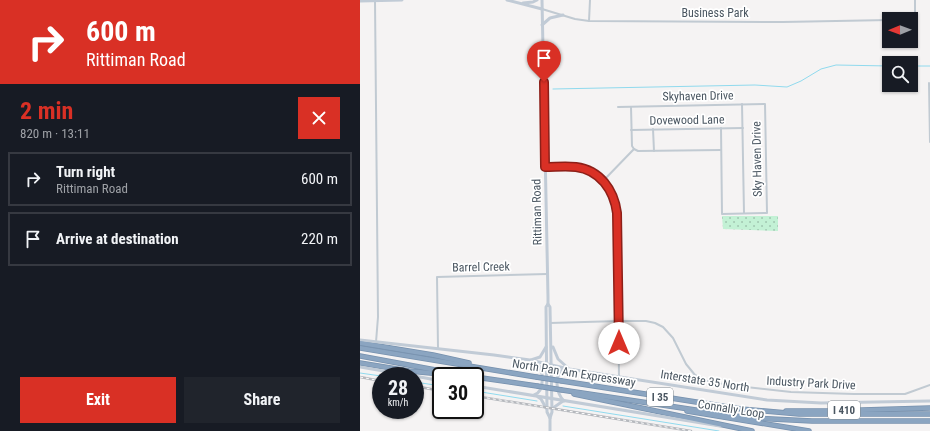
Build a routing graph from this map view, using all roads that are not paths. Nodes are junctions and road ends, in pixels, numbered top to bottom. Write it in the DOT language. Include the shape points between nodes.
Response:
graph roads {
  1 [pos="402,0"];
  2 [pos="507,0"];
  3 [pos="537,0"];
  4 [pos="542,0"];
  5 [pos="590,0"];
  6 [pos="915,0"];
  7 [pos="360,1"];
  8 [pos="375,1"];
  9 [pos="516,2"];
  10 [pos="542,9"];
  11 [pos="915,12"];
  12 [pos="563,15"];
  13 [pos="882,20"];
  14 [pos="589,21"];
  15 [pos="542,25"];
  16 [pos="929,83"];
  17 [pos="742,104"];
  18 [pos="765,104"];
  19 [pos="631,106"];
  20 [pos="618,107"];
  21 [pos="721,128"];
  22 [pos="742,128"];
  23 [pos="653,129"];
  24 [pos="631,130"];
  25 [pos="930,142"];
  26 [pos="634,149"];
  27 [pos="721,150"];
  28 [pos="654,151"];
  29 [pos="545,167"];
  30 [pos="603,181"];
  31 [pos="744,213"];
  32 [pos="547,274"];
  33 [pos="548,304"];
  34 [pos="619,321"];
  35 [pos="550,323"];
  36 [pos="360,340"];
  37 [pos="551,341"];
  38 [pos="376,342"];
  39 [pos="360,343"];
  40 [pos="547,344"];
  41 [pos="360,348"];
  42 [pos="438,348"];
  43 [pos="360,356"];
  44 [pos="530,360"];
  45 [pos="536,362"];
  46 [pos="360,363"];
  47 [pos="547,364"];
  48 [pos="552,365"];
  49 [pos="360,367"];
  50 [pos="475,367"];
  51 [pos="478,367"];
  52 [pos="484,368"];
  53 [pos="568,368"];
  54 [pos="372,369"];
  55 [pos="432,369"];
  56 [pos="432,372"];
  57 [pos="619,377"];
  58 [pos="484,378"];
  59 [pos="930,385"];
  60 [pos="484,387"];
  61 [pos="562,390"];
  62 [pos="532,395"];
  63 [pos="547,398"];
  64 [pos="552,399"];
  65 [pos="564,401"];
  66 [pos="930,401"];
  67 [pos="652,404"];
  68 [pos="552,408"];
  69 [pos="930,408"];
  70 [pos="758,410"];
  71 [pos="548,412"];
  72 [pos="930,414"];
  73 [pos="550,418"];
  74 [pos="930,421"];
  75 [pos="550,431"];
  76 [pos="751,431"];
  77 [pos="808,431"];
  1 -- 8 [label="main road"];
  2 -- 9 [label="main road"];
  3 -- 9 [label="main road" via="529,3"];
  4 -- 10 [label="main road, Rittiman Road"];
  5 -- 14 [label="street"];
  6 -- 11 [label="street"];
  7 -- 8 [label="main road"];
  8 -- 38 [label="street" via="378,309"];
  9 -- 10 [label="main road"];
  10 -- 12 [label="street, Business Park"];
  10 -- 15 [label="main road, Rittiman Road"];
  12 -- 14 [label="street, Business Park"];
  12 -- 15 [label="main road" via="550,18"];
  13 -- 14 [label="street, Business Park"];
  15 -- 29 [label="main road, Rittiman Road"];
  16 -- 25 [label="street"];
  17 -- 18 [label="street, Skyhaven Drive"];
  17 -- 19 [label="street, Skyhaven Drive"];
  17 -- 22 [label="street"];
  18 -- 31 [label="street, Sky Haven Drive" via="767,213"];
  19 -- 20 [label="street, Skyhaven Drive"];
  19 -- 24 [label="street"];
  21 -- 22 [label="street, Dovewood Lane"];
  21 -- 23 [label="street, Dovewood Lane"];
  21 -- 27 [label="street"];
  22 -- 31 [label="street"];
  23 -- 24 [label="street, Dovewood Lane"];
  23 -- 28 [label="street"];
  24 -- 26 [label="street"];
  26 -- 28 [label="street"];
  26 -- 30 [label="street"];
  27 -- 28 [label="street"];
  27 -- 31 [label="street" via="722,214"];
  29 -- 30 [label="street" via="579,168 593,173"];
  29 -- 32 [label="main road, Rittiman Road"];
  30 -- 34 [label="street" via="611,192 616,207"];
  32 -- 33 [label="main road, Rittiman Road"];
  32 -- 42 [label="street, Barrel Creek" via="437,277"];
  33 -- 35 [label="main road, Rittiman Road"];
  33 -- 40 [label="main road, Rittiman Road"];
  34 -- 35 [label="street, Industry Park Drive"];
  34 -- 57 [label="street"];
  34 -- 59 [label="street, Industry Park Drive" via="646,321 664,327 673,338 686,364 695,375 706,381 791,392 854,394 905,394"];
  35 -- 37 [label="main road, Rittiman Road"];
  36 -- 38 [label="main road, Interstate 35 North"];
  37 -- 48 [label="main road, Rittiman Road"];
  37 -- 53 [label="main road" via="556,356"];
  38 -- 42 [label="main road, Interstate 35 North"];
  39 -- 51 [label="highway" via="433,355"];
  40 -- 44 [label="main road" via="540,357"];
  40 -- 47 [label="main road, Rittiman Road"];
  41 -- 50 [label="highway, North Pan Am Expressway / I 35"];
  42 -- 44 [label="main road, Interstate 35 North"];
  43 -- 55 [label="highway"];
  44 -- 45 [label="main road, Interstate 35 North"];
  45 -- 47 [label="main road, Interstate 35 North"];
  45 -- 62 [label="main road" via="541,369 541,389 538,394"];
  46 -- 56 [label="highway"];
  47 -- 48 [label="main road, Interstate 35 North"];
  47 -- 63 [label="main road, Rittiman Road"];
  48 -- 53 [label="main road, Interstate 35 North"];
  48 -- 64 [label="main road, Rittiman Road"];
  49 -- 54 [label="main road"];
  52 -- 70 [label="highway, North Pan Am Expressway / I 35, bridge"];
  53 -- 57 [label="main road, Interstate 35 North"];
  53 -- 65 [label="main road" via="561,370 558,376 559,395"];
  57 -- 66 [label="main road, Interstate 35 North" via="767,400"];
  58 -- 61 [label="highway, North Pan Am Expressway / I 35, bridge"];
  60 -- 62 [label="main road"];
  61 -- 67 [label="highway, North Pan Am Expressway / I 35"];
  61 -- 76 [label="highway" via="580,396"];
  62 -- 63 [label="main road"];
  62 -- 71 [label="main road" via="541,399"];
  63 -- 64 [label="main road"];
  63 -- 71 [label="main road, Rittiman Road"];
  64 -- 65 [label="main road"];
  64 -- 68 [label="main road, Rittiman Road"];
  65 -- 68 [label="main road"];
  65 -- 76 [label="main road"];
  67 -- 74 [label="highway, North Pan Am Expressway / I 35" via="771,420"];
  67 -- 77 [label="highway, Connally Loop" via="697,414"];
  68 -- 73 [label="main road, Rittiman Road"];
  69 -- 70 [label="highway, Connally Loop / I 410"];
  70 -- 72 [label="highway, North Pan Am Expressway / I 35" via="799,414"];
  71 -- 73 [label="main road, Rittiman Road"];
  73 -- 75 [label="main road, Rittiman Road"];
}
